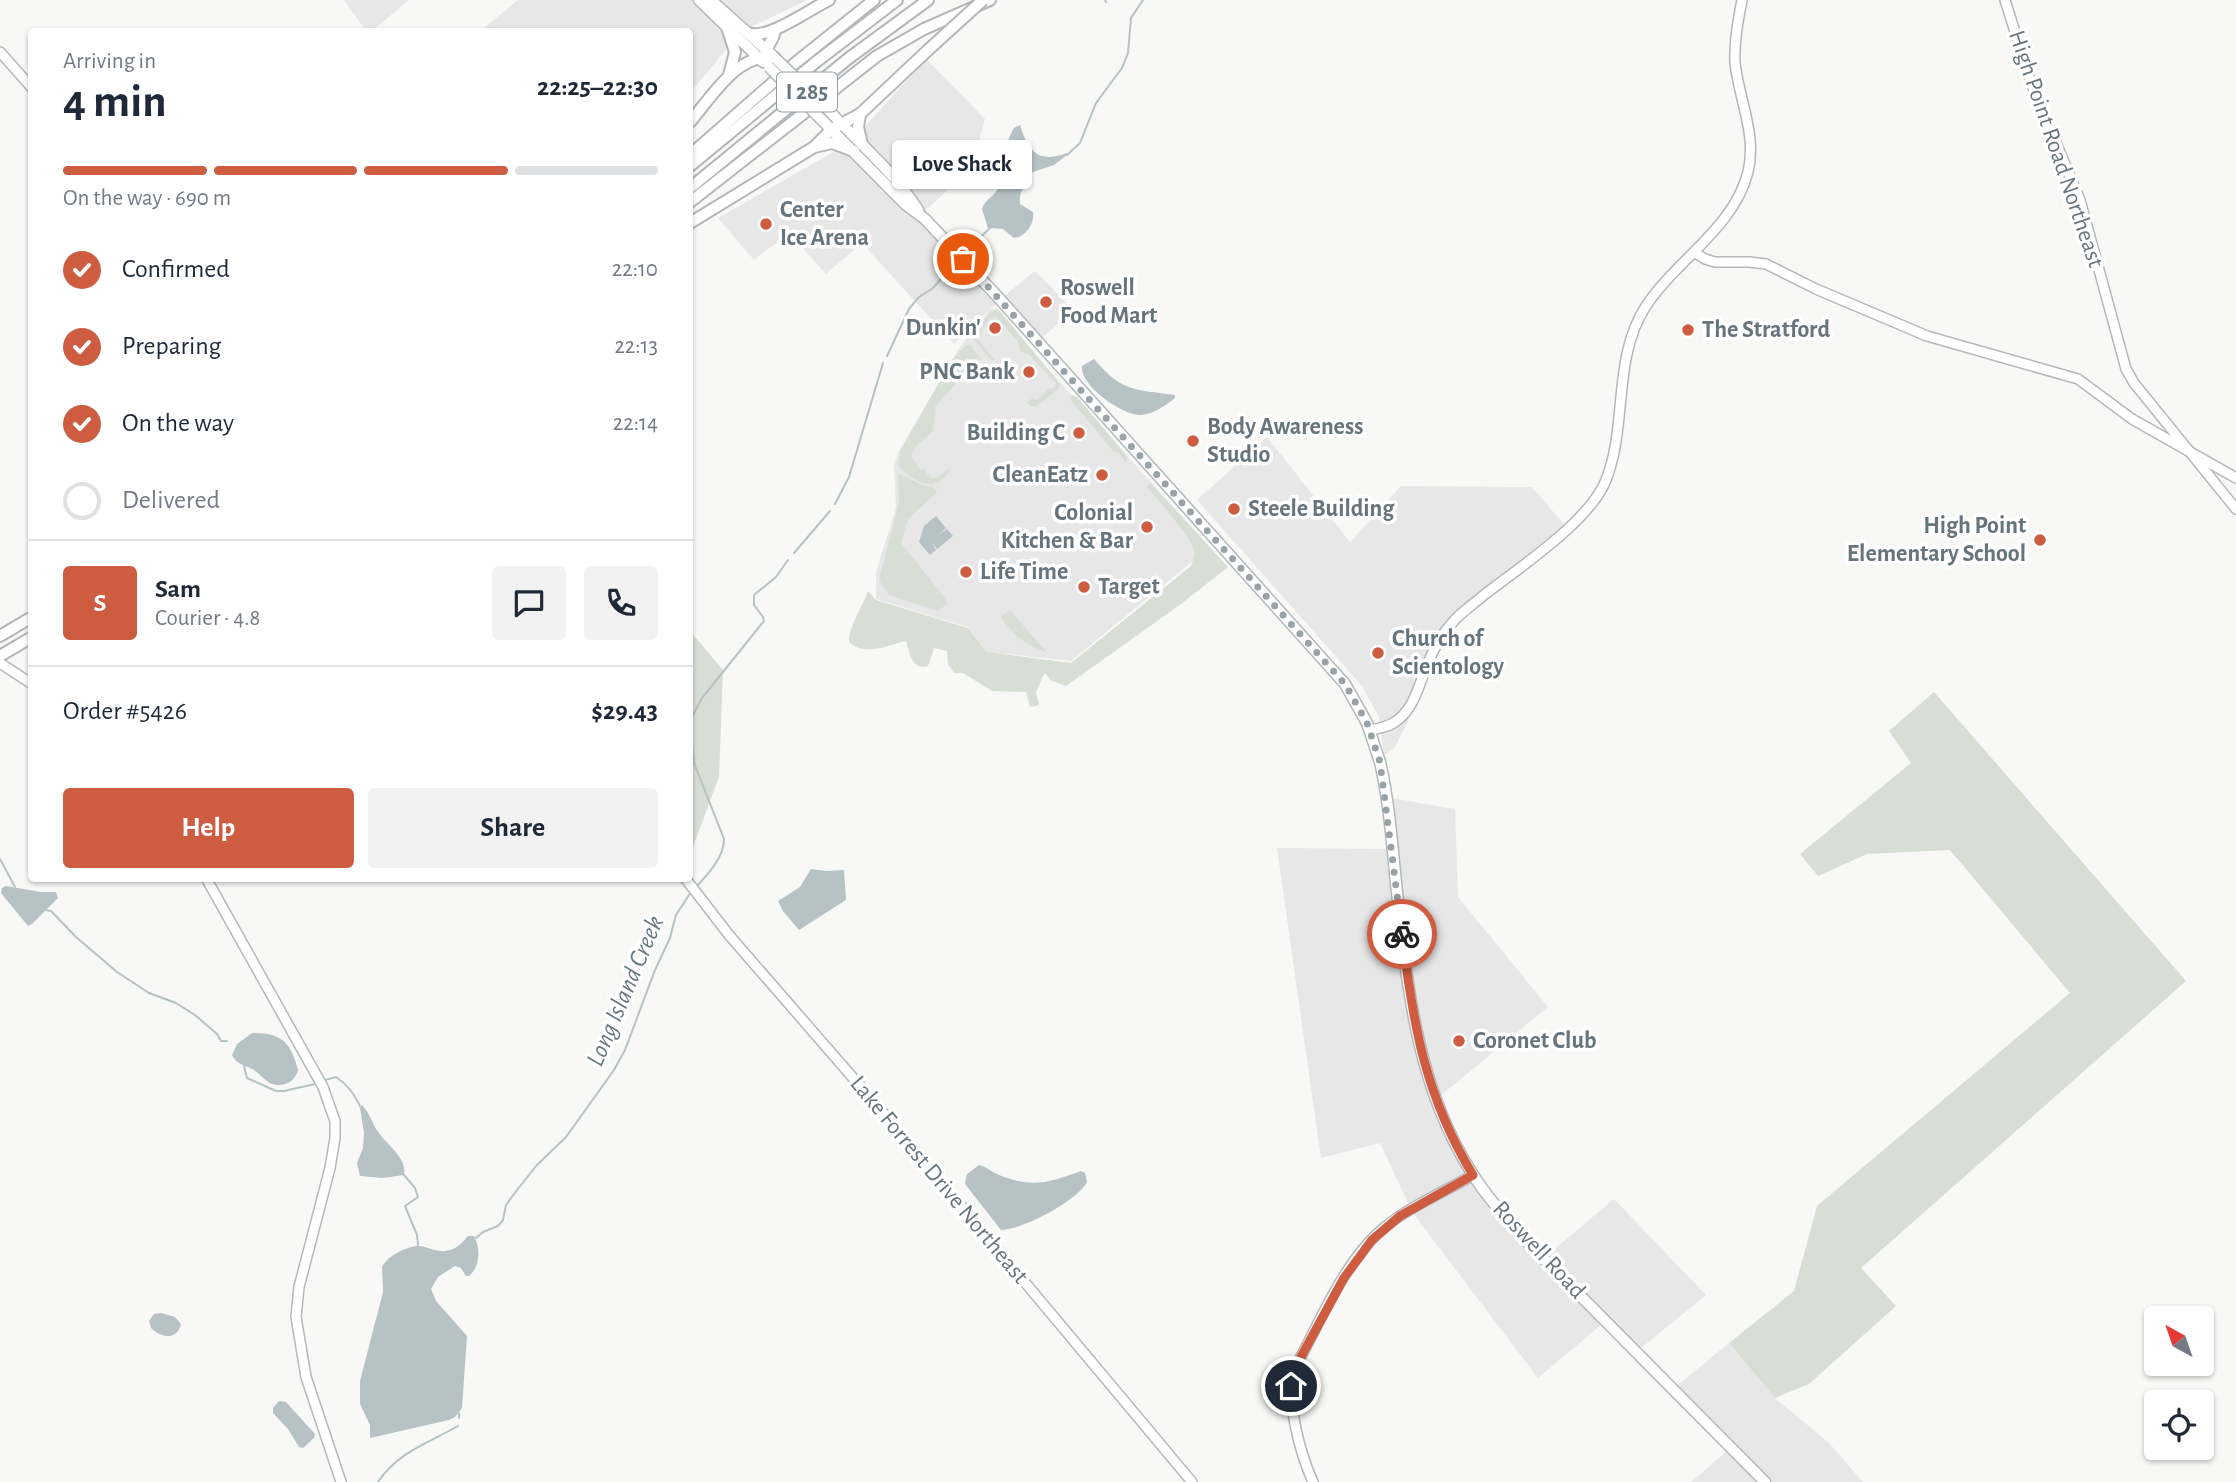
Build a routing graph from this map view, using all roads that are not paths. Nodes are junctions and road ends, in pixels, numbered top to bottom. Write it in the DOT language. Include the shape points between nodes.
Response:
graph roads {
  1 [pos="699,0"];
  2 [pos="711,0"];
  3 [pos="828,0"];
  4 [pos="874,0"];
  5 [pos="897,0"];
  6 [pos="928,0"];
  7 [pos="983,0"];
  8 [pos="990,0"];
  9 [pos="1742,0"];
  10 [pos="2005,0"];
  11 [pos="727,27"];
  12 [pos="775,30"];
  13 [pos="748,33"];
  14 [pos="0,52"];
  15 [pos="768,60"];
  16 [pos="727,79"];
  17 [pos="28,84"];
  18 [pos="860,114"];
  19 [pos="693,119"];
  20 [pos="836,125"];
  21 [pos="814,147"];
  22 [pos="858,148"];
  23 [pos="693,152"];
  24 [pos="693,164"];
  25 [pos="693,186"];
  26 [pos="693,200"];
  27 [pos="693,221"];
  28 [pos="1694,252"];
  29 [pos="2190,452"];
  30 [pos="2236,478"];
  31 [pos="2236,509"];
  32 [pos="28,619"];
  33 [pos="0,636"];
  34 [pos="28,639"];
  35 [pos="4,654"];
  36 [pos="0,663"];
  37 [pos="28,681"];
  38 [pos="1370,730"];
  39 [pos="208,882"];
  40 [pos="688,882"];
  41 [pos="1473,1175"];
  42 [pos="341,1482"];
  43 [pos="1192,1482"];
  44 [pos="1313,1482"];
  45 [pos="1765,1482"];
  1 -- 11 [label="main road, Roswell Road"];
  2 -- 13 [label="main road, Roswell Road"];
  3 -- 12 [label="highway"];
  4 -- 23 [label="highway"];
  5 -- 24 [label="highway, I 285"];
  6 -- 25 [label="highway, I 285"];
  7 -- 18 [label="highway, bridge"];
  8 -- 26 [label="highway" via="877,56"];
  9 -- 28 [label="street" via="1735,64 1751,136 1751,157 1735,202"];
  10 -- 29 [label="street, High Point Road Northeast" via="2031,83 2080,201 2126,369"];
  11 -- 15 [label="main road, Roswell Road"];
  11 -- 16 [label="highway" via="735,52"];
  12 -- 13 [label="highway"];
  12 -- 15 [label="highway"];
  13 -- 15 [label="main road, Roswell Road"];
  14 -- 17 [label="street"];
  15 -- 16 [label="highway" via="743,63"];
  15 -- 20 [label="main road, Roswell Road, bridge" via="814,112"];
  15 -- 20 [label="main road, Roswell Road, bridge" via="823,104"];
  16 -- 19 [label="highway"];
  18 -- 20 [label="highway"];
  18 -- 22 [label="highway"];
  20 -- 21 [label="highway"];
  20 -- 22 [label="main road, Roswell Road"];
  21 -- 22 [label="highway"];
  21 -- 27 [label="highway"];
  22 -- 38 [label="main road, Roswell Road" via="911,199 1318,652 1345,684"];
  28 -- 29 [label="street" via="1715,262 1766,264 1927,336 2078,379 2132,419"];
  28 -- 38 [label="street" via="1657,291 1635,328 1611,464 1591,507 1452,622 1431,655 1405,714 1392,724"];
  29 -- 30 [label="street"];
  29 -- 31 [label="street, High Point Road Northeast"];
  32 -- 33 [label="highway"];
  34 -- 35 [label="highway"];
  36 -- 37 [label="street"];
  38 -- 41 [label="main road, Roswell Road" via="1384,777 1417,1035 1437,1103"];
  39 -- 42 [label="street" via="323,1087 335,1121 330,1168 299,1287 296,1317 306,1377"];
  40 -- 43 [label="street, Lake Forrest Drive Northeast"];
  41 -- 44 [label="street" via="1400,1216 1372,1240 1344,1278 1296,1366 1291,1398"];
  41 -- 45 [label="main road, Roswell Road" via="1529,1244"];
}
